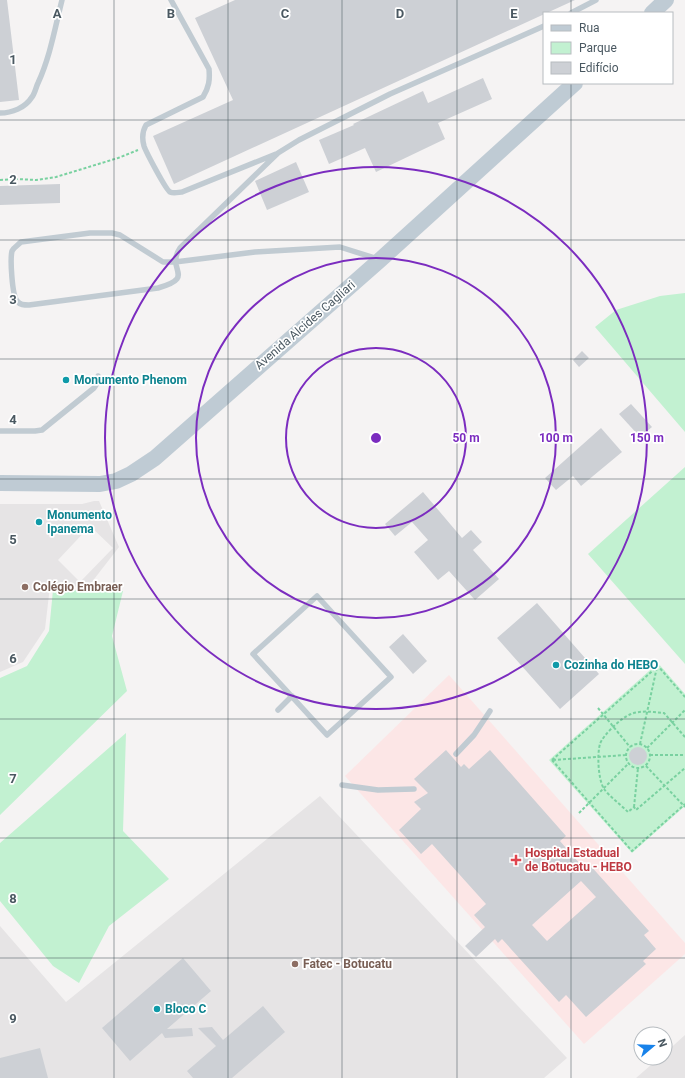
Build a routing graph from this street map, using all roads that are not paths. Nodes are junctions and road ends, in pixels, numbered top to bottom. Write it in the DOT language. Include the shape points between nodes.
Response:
graph roads {
  1 [pos="62,0"];
  2 [pos="171,0"];
  3 [pos="596,0"];
  4 [pos="666,0"];
  5 [pos="573,12"];
  6 [pos="653,12"];
  7 [pos="543,26"];
  8 [pos="574,84"];
  9 [pos="0,114"];
  10 [pos="278,153"];
  11 [pos="380,260"];
  12 [pos="175,262"];
  13 [pos="98,376"];
  14 [pos="0,431"];
  15 [pos="0,483"];
  16 [pos="292,696"];
  17 [pos="278,710"];
  18 [pos="490,711"];
  19 [pos="456,754"];
  20 [pos="342,785"];
  21 [pos="414,789"];
  1 -- 9 [label="lane" via="41,77 32,98 11,113"];
  2 -- 10 [label="lane" via="209,69 210,79 203,96 146,125 143,132 144,147 165,187 175,193 204,184"];
  3 -- 5 [label="lane"];
  4 -- 6 [label="main road"];
  7 -- 10 [label="lane" via="390,94"];
  8 -- 11 [label="main road, Avenida Alcides Cagliari"];
  10 -- 12 [label="lane" via="180,248"];
  11 -- 12 [label="lane" via="340,247 255,252"];
  11 -- 15 [label="main road, Avenida Alcides Cagliari" via="155,458 131,474 116,481 100,484"];
  12 -- 12 [label="lane" via="163,262 116,234 90,233 21,242 12,251 11,273 16,300 20,304 28,305 158,288 177,279 179,274"];
  13 -- 14 [label="lane" via="94,388 46,428 35,431"];
  16 -- 16 [label="lane" via="327,735 391,677 317,596 254,654"];
  16 -- 17 [label="lane"];
  18 -- 19 [label="lane" via="474,735"];
  20 -- 21 [label="lane" via="378,790"];
}
